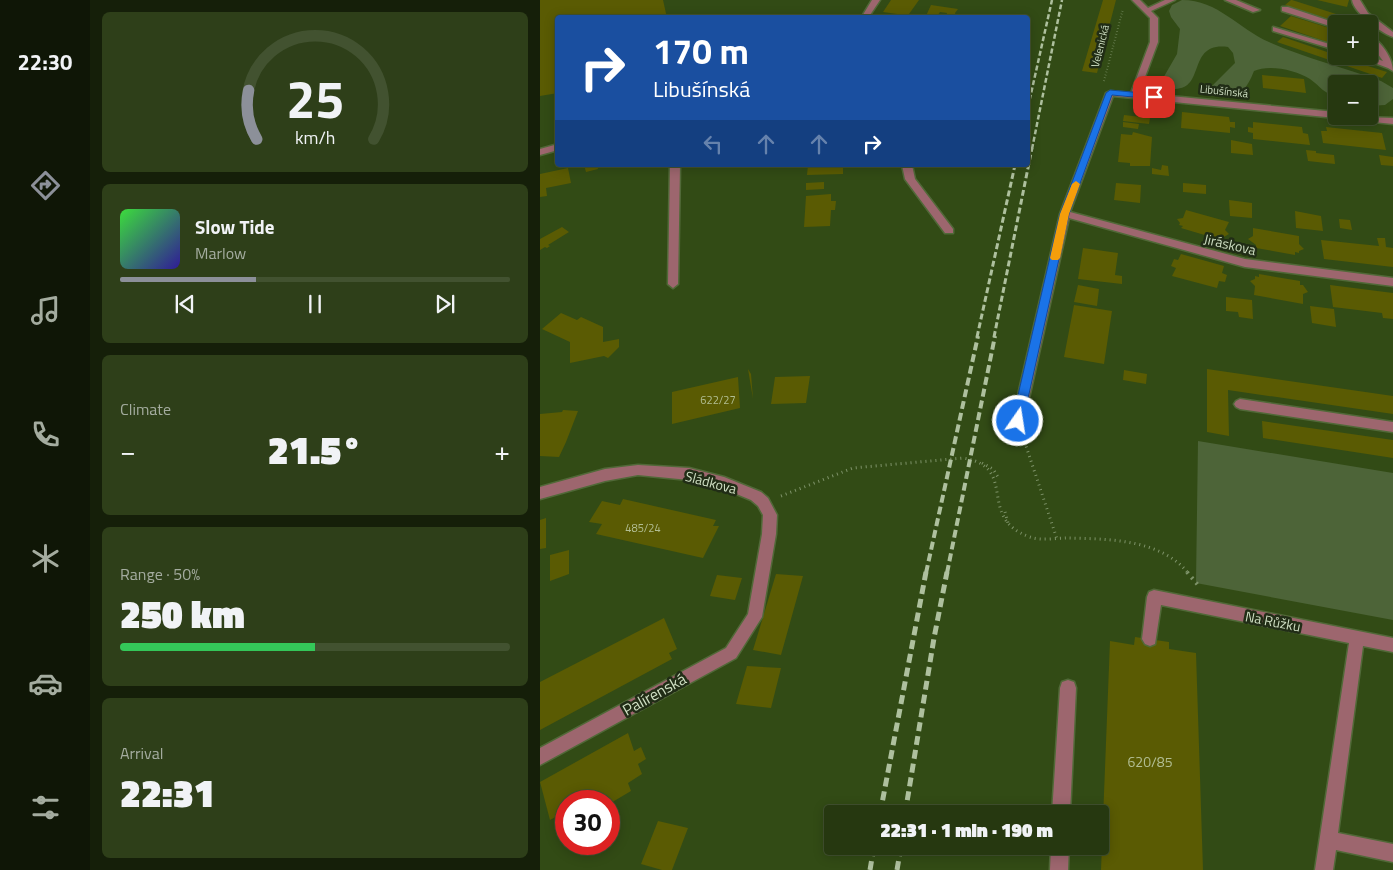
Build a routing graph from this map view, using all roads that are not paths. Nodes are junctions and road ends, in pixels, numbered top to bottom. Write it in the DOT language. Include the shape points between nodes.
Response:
graph roads {
  1 [pos="876,0"];
  2 [pos="1136,0"];
  3 [pos="1171,0"];
  4 [pos="1229,0"];
  5 [pos="1356,0"];
  6 [pos="1286,9"];
  7 [pos="1148,10"];
  8 [pos="1256,10"];
  9 [pos="866,15"];
  10 [pos="1328,22"];
  11 [pos="1276,29"];
  12 [pos="1393,35"];
  13 [pos="1328,45"];
  14 [pos="1378,48"];
  15 [pos="1378,63"];
  16 [pos="1392,68"];
  17 [pos="1134,95"];
  18 [pos="1328,115"];
  19 [pos="1378,119"];
  20 [pos="1393,121"];
  21 [pos="555,148"];
  22 [pos="540,152"];
  23 [pos="675,167"];
  24 [pos="907,167"];
  25 [pos="1065,214"];
  26 [pos="948,231"];
  27 [pos="1393,282"];
  28 [pos="673,284"];
  29 [pos="1240,404"];
  30 [pos="1018,421"];
  31 [pos="1393,427"];
  32 [pos="540,493"];
  33 [pos="755,617"];
  34 [pos="1357,638"];
  35 [pos="1150,639"];
  36 [pos="1393,645"];
  37 [pos="1068,688"];
  38 [pos="540,757"];
  39 [pos="1062,805"];
  40 [pos="1329,840"];
  41 [pos="1393,853"];
  42 [pos="1060,855"];
  43 [pos="1059,870"];
  44 [pos="1324,870"];
  1 -- 9 [label="street"];
  2 -- 7 [label="street"];
  3 -- 7 [label="street"];
  4 -- 8 [label="street"];
  5 -- 12 [label="street" via="1365,15"];
  6 -- 10 [label="street"];
  7 -- 17 [label="street" via="1154,18 1154,42"];
  11 -- 13 [label="street"];
  14 -- 16 [label="street"];
  15 -- 16 [label="street"];
  17 -- 18 [label="street, Libušínská"];
  17 -- 25 [label="street, Libušínská" via="1110,93"];
  19 -- 20 [label="street"];
  21 -- 22 [label="street"];
  23 -- 28 [label="street"];
  24 -- 26 [label="street" via="910,179"];
  25 -- 27 [label="street, Jiráskova" via="1245,263"];
  25 -- 30 [label="street"];
  29 -- 31 [label="street"];
  32 -- 33 [label="street, Sládkova" via="605,475 638,470 689,474 724,482 756,496 770,515"];
  33 -- 38 [label="street, Palírenská" via="731,653"];
  34 -- 35 [label="street, Na Růžku" via="1154,597"];
  34 -- 36 [label="street, Na Růžku"];
  34 -- 40 [label="street"];
  37 -- 39 [label="street"];
  40 -- 41 [label="street"];
  40 -- 44 [label="street"];
  42 -- 43 [label="street"];
}
